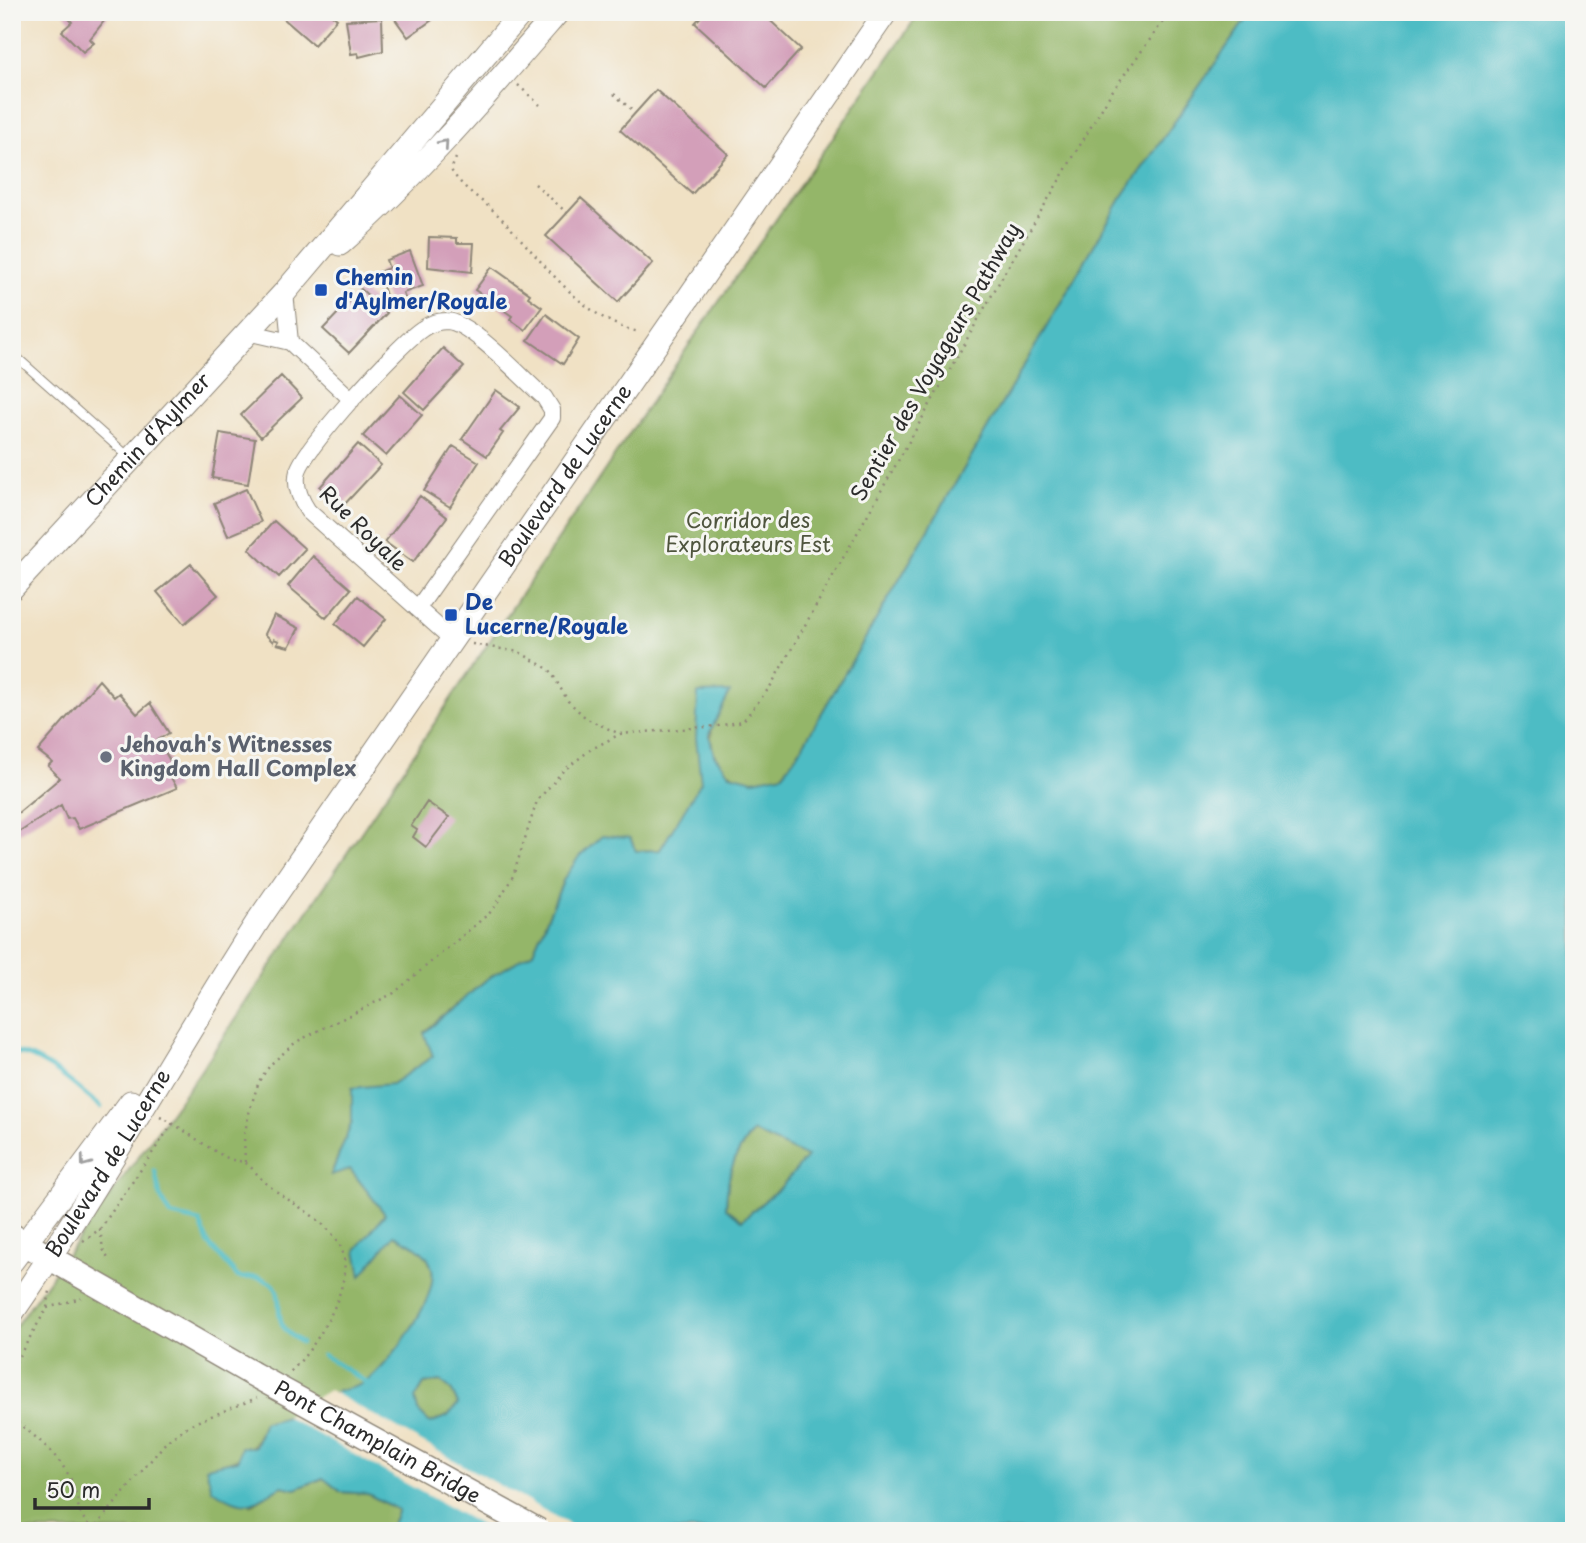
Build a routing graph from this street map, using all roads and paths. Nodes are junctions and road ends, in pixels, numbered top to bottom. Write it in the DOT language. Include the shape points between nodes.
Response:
graph roads {
  1 [pos="508,12"];
  2 [pos="522,12"];
  3 [pos="558,12"];
  4 [pos="886,12"];
  5 [pos="1170,12"];
  6 [pos="471,70"];
  7 [pos="526,75"];
  8 [pos="518,86"];
  9 [pos="513,93"];
  10 [pos="614,94"];
  11 [pos="540,106"];
  12 [pos="635,113"];
  13 [pos="457,156"];
  14 [pos="535,184"];
  15 [pos="567,214"];
  16 [pos="285,292"];
  17 [pos="247,332"];
  18 [pos="290,342"];
  19 [pos="660,342"];
  20 [pos="12,353"];
  21 [pos="352,400"];
  22 [pos="131,459"];
  23 [pos="12,588"];
  24 [pos="418,608"];
  25 [pos="454,641"];
  26 [pos="620,734"];
  27 [pos="201,1010"];
  28 [pos="141,1109"];
  29 [pos="173,1123"];
  30 [pos="42,1220"];
  31 [pos="100,1229"];
  32 [pos="83,1241"];
  33 [pos="16,1246"];
  34 [pos="49,1257"];
  35 [pos="110,1262"];
  36 [pos="42,1284"];
  37 [pos="106,1291"];
  38 [pos="47,1308"];
  39 [pos="12,1313"];
  40 [pos="12,1368"];
  41 [pos="12,1419"];
  42 [pos="93,1530"];
  43 [pos="539,1531"];
  1 -- 6 [label="street"];
  2 -- 6 [label="street, Chemin d'Aylmer"];
  16 -- 3 [label="street, Chemin d'Aylmer, one-way" via="397,194"];
  4 -- 19 [label="street, Boulevard de Lucerne"];
  5 -- 26 [label="path, Sentier des Voyageurs Pathway" via="1111,93 1040,212 770,687 743,721"];
  6 -- 16 [label="street, Chemin d'Aylmer"];
  7 -- 8 [label="path"];
  8 -- 9 [label="path"];
  8 -- 11 [label="path"];
  10 -- 12 [label="path"];
  13 -- 19 [label="path" via="452,170 459,182 503,220 534,258 615,326"];
  14 -- 15 [label="path"];
  16 -- 17 [label="street, Chemin d'Aylmer"];
  16 -- 18 [label="street"];
  17 -- 18 [label="street"];
  17 -- 22 [label="street, Chemin d'Aylmer"];
  18 -- 21 [label="street"];
  19 -- 25 [label="street, Boulevard de Lucerne"];
  20 -- 22 [label="lane"];
  21 -- 24 [label="street, Rue Royale" via="304,458 296,480 298,491 308,511"];
  21 -- 24 [label="street, Rue Royale" via="414,335 446,321 465,327 544,397 552,410 552,418"];
  22 -- 23 [label="street, Chemin d'Aylmer"];
  24 -- 25 [label="street, Rue Royale"];
  25 -- 26 [label="path" via="519,652 550,670 568,701 587,719"];
  25 -- 27 [label="street, Boulevard de Lucerne"];
  26 -- 29 [label="path, Sentier des Voyageurs Pathway" via="563,771 537,802 513,877 493,910 470,932 394,993 296,1042 271,1063 250,1109 245,1162 232,1160"];
  27 -- 28 [label="street, Boulevard de Lucerne"];
  27 -- 30 [label="street, Boulevard de Lucerne, one-way"];
  28 -- 29 [label="path, Sentier des Voyageurs Pathway"];
  28 -- 34 [label="street, Boulevard de Lucerne"];
  29 -- 31 [label="path"];
  30 -- 33 [label="street, Boulevard de Lucerne"];
  30 -- 34 [label="street"];
  31 -- 32 [label="path"];
  31 -- 35 [label="path"];
  33 -- 34 [label="main road, Pont Champlain Bridge"];
  33 -- 36 [label="street"];
  34 -- 36 [label="street, Boulevard de Lucerne"];
  34 -- 37 [label="main road, Pont Champlain Bridge"];
  36 -- 38 [label="path"];
  36 -- 39 [label="street, Boulevard de Lucerne"];
  37 -- 38 [label="path"];
  37 -- 43 [label="main road, Pont Champlain Bridge, bridge"];
  38 -- 40 [label="path"];
  41 -- 42 [label="path" via="63,1466 74,1486 78,1514"];
}
